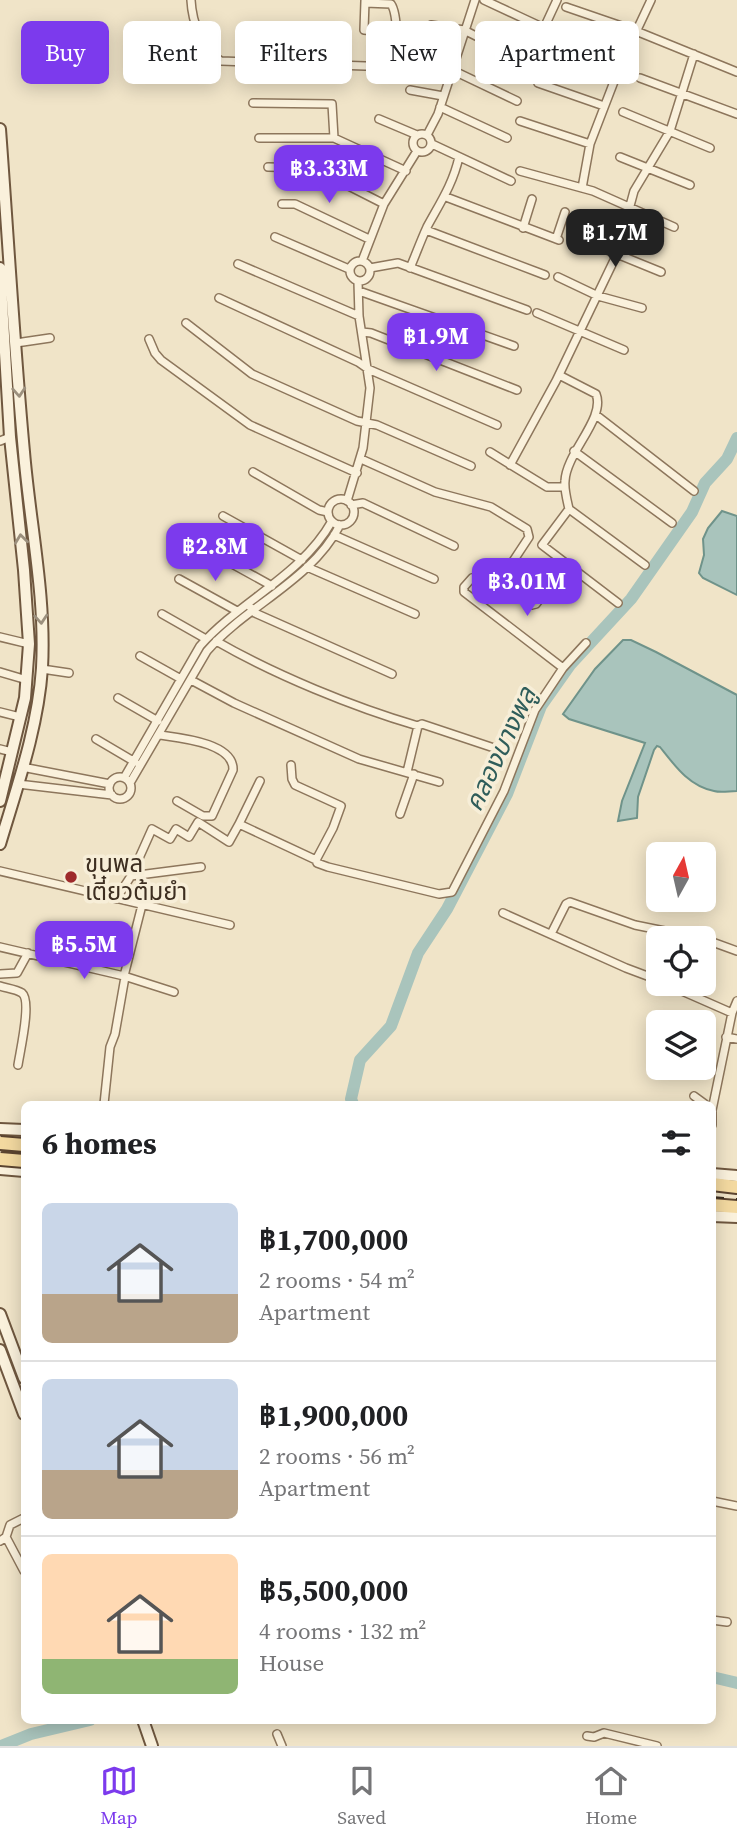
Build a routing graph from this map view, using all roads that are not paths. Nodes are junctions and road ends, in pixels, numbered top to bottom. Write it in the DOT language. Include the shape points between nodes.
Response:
graph roads {
  1 [pos="191,0"];
  2 [pos="475,0"];
  3 [pos="484,0"];
  4 [pos="557,0"];
  5 [pos="651,0"];
  6 [pos="365,1"];
  7 [pos="566,7"];
  8 [pos="395,21"];
  9 [pos="607,21"];
  10 [pos="639,25"];
  11 [pos="461,29"];
  12 [pos="366,30"];
  13 [pos="464,30"];
  14 [pos="639,32"];
  15 [pos="475,36"];
  16 [pos="461,40"];
  17 [pos="694,54"];
  18 [pos="235,61"];
  19 [pos="461,71"];
  20 [pos="737,72"];
  21 [pos="640,78"];
  22 [pos="447,84"];
  23 [pos="541,84"];
  24 [pos="613,84"];
  25 [pos="410,90"];
  26 [pos="683,93"];
  27 [pos="443,96"];
  28 [pos="517,101"];
  29 [pos="253,103"];
  30 [pos="604,106"];
  31 [pos="440,107"];
  32 [pos="623,112"];
  33 [pos="737,114"];
  34 [pos="379,119"];
  35 [pos="520,121"];
  36 [pos="0,129"];
  37 [pos="670,131"];
  38 [pos="417,135"];
  39 [pos="427,135"];
  40 [pos="259,138"];
  41 [pos="334,138"];
  42 [pos="507,138"];
  43 [pos="432,144"];
  44 [pos="590,144"];
  45 [pos="710,148"];
  46 [pos="417,151"];
  47 [pos="458,157"];
  48 [pos="620,157"];
  49 [pos="268,167"];
  50 [pos="648,168"];
  51 [pos="406,171"];
  52 [pos="520,171"];
  53 [pos="511,181"];
  54 [pos="690,185"];
  55 [pos="582,188"];
  56 [pos="446,197"];
  57 [pos="532,199"];
  58 [pos="282,204"];
  59 [pos="384,204"];
  60 [pos="629,207"];
  61 [pos="565,212"];
  62 [pos="674,227"];
  63 [pos="523,228"];
  64 [pos="426,230"];
  65 [pos="275,237"];
  66 [pos="369,239"];
  67 [pos="580,239"];
  68 [pos="617,254"];
  69 [pos="362,261"];
  70 [pos="238,264"];
  71 [pos="0,268"];
  72 [pos="370,268"];
  73 [pos="410,268"];
  74 [pos="349,270"];
  75 [pos="661,272"];
  76 [pos="545,275"];
  77 [pos="558,277"];
  78 [pos="358,282"];
  79 [pos="359,291"];
  80 [pos="598,296"];
  81 [pos="219,298"];
  82 [pos="642,308"];
  83 [pos="527,310"];
  84 [pos="537,313"];
  85 [pos="2,314"];
  86 [pos="359,316"];
  87 [pos="186,323"];
  88 [pos="362,331"];
  89 [pos="581,331"];
  90 [pos="50,338"];
  91 [pos="149,339"];
  92 [pos="16,343"];
  93 [pos="514,346"];
  94 [pos="624,350"];
  95 [pos="368,369"];
  96 [pos="559,375"];
  97 [pos="517,390"];
  98 [pos="596,415"];
  99 [pos="367,423"];
  100 [pos="497,425"];
  101 [pos="5,439"];
  102 [pos="574,451"];
  103 [pos="490,452"];
  104 [pos="361,459"];
  105 [pos="510,465"];
  106 [pos="471,466"];
  107 [pos="253,472"];
  108 [pos="357,473"];
  109 [pos="565,487"];
  110 [pos="694,491"];
  111 [pos="349,503"];
  112 [pos="569,509"];
  113 [pos="328,512"];
  114 [pos="223,516"];
  115 [pos="336,523"];
  116 [pos="672,523"];
  117 [pos="334,535"];
  118 [pos="196,544"];
  119 [pos="454,546"];
  120 [pos="305,564"];
  121 [pos="645,565"];
  122 [pos="179,579"];
  123 [pos="434,579"];
  124 [pos="500,581"];
  125 [pos="272,586"];
  126 [pos="549,587"];
  127 [pos="618,603"];
  128 [pos="250,607"];
  129 [pos="237,611"];
  130 [pos="162,614"];
  131 [pos="415,614"];
  132 [pos="0,636"];
  133 [pos="206,639"];
  134 [pos="216,640"];
  135 [pos="586,643"];
  136 [pos="29,644"];
  137 [pos="140,656"];
  138 [pos="563,668"];
  139 [pos="41,669"];
  140 [pos="0,672"];
  141 [pos="69,673"];
  142 [pos="392,674"];
  143 [pos="181,679"];
  144 [pos="27,680"];
  145 [pos="191,680"];
  146 [pos="118,698"];
  147 [pos="0,712"];
  148 [pos="20,717"];
  149 [pos="158,721"];
  150 [pos="418,726"];
  151 [pos="160,735"];
  152 [pos="96,739"];
  153 [pos="0,749"];
  154 [pos="500,750"];
  155 [pos="12,752"];
  156 [pos="135,762"];
  157 [pos="291,765"];
  158 [pos="22,767"];
  159 [pos="54,773"];
  160 [pos="410,773"];
  161 [pos="127,780"];
  162 [pos="260,781"];
  163 [pos="439,782"];
  164 [pos="110,783"];
  165 [pos="18,784"];
  166 [pos="51,789"];
  167 [pos="112,795"];
  168 [pos="0,801"];
  169 [pos="177,801"];
  170 [pos="400,814"];
  171 [pos="239,824"];
  172 [pos="0,844"];
  173 [pos="316,860"];
  174 [pos="201,867"];
  175 [pos="0,871"];
  176 [pos="131,876"];
  177 [pos="116,900"];
  178 [pos="142,905"];
  179 [pos="503,913"];
  180 [pos="230,925"];
  181 [pos="646,927"];
  182 [pos="551,934"];
  183 [pos="716,944"];
  184 [pos="0,947"];
  185 [pos="737,951"];
  186 [pos="28,953"];
  187 [pos="0,974"];
  188 [pos="646,976"];
  189 [pos="125,977"];
  190 [pos="0,986"];
  191 [pos="174,992"];
  192 [pos="693,996"];
  193 [pos="737,1001"];
  194 [pos="732,1013"];
  195 [pos="726,1037"];
  196 [pos="737,1039"];
  197 [pos="18,1065"];
  198 [pos="694,1096"];
  199 [pos="104,1101"];
  200 [pos="701,1101"];
  201 [pos="714,1101"];
  202 [pos="0,1129"];
  203 [pos="21,1130"];
  204 [pos="0,1143"];
  205 [pos="21,1145"];
  206 [pos="0,1159"];
  207 [pos="21,1167"];
  208 [pos="21,1167"];
  209 [pos="0,1170"];
  210 [pos="716,1174"];
  211 [pos="737,1176"];
  212 [pos="716,1186"];
  213 [pos="737,1188"];
  214 [pos="716,1206"];
  215 [pos="737,1207"];
  216 [pos="716,1216"];
  217 [pos="737,1217"];
  218 [pos="0,1314"];
  219 [pos="0,1350"];
  220 [pos="21,1370"];
  221 [pos="21,1406"];
  222 [pos="716,1502"];
  223 [pos="737,1506"];
  224 [pos="21,1519"];
  225 [pos="3,1539"];
  226 [pos="21,1566"];
  227 [pos="716,1621"];
  228 [pos="727,1622"];
  229 [pos="144,1724"];
  230 [pos="277,1734"];
  231 [pos="587,1736"];
  232 [pos="152,1746"];
  233 [pos="282,1746"];
  234 [pos="657,1746"];
  1 -- 18 [label="street" via="193,20 212,56"];
  2 -- 13 [label="street"];
  3 -- 4 [label="street" via="544,28"];
  5 -- 10 [label="street"];
  6 -- 8 [label="street" via="391,4"];
  6 -- 12 [label="street"];
  7 -- 9 [label="street"];
  11 -- 13 [label="street"];
  13 -- 15 [label="street"];
  13 -- 16 [label="street"];
  14 -- 17 [label="street"];
  17 -- 20 [label="street"];
  17 -- 26 [label="street"];
  19 -- 28 [label="street"];
  21 -- 26 [label="street"];
  22 -- 27 [label="street"];
  23 -- 30 [label="street"];
  24 -- 30 [label="street"];
  25 -- 27 [label="street"];
  26 -- 33 [label="street"];
  26 -- 37 [label="street"];
  27 -- 31 [label="street"];
  29 -- 41 [label="street" via="332,104"];
  30 -- 44 [label="street"];
  31 -- 39 [label="street"];
  31 -- 42 [label="street"];
  32 -- 37 [label="street"];
  34 -- 38 [label="street"];
  35 -- 44 [label="street"];
  36 -- 92 [label="main road"];
  37 -- 45 [label="street"];
  37 -- 50 [label="street"];
  38 -- 39 [label="street"];
  38 -- 46 [label="street" via="413,141"];
  39 -- 43 [label="street"];
  40 -- 41 [label="street"];
  41 -- 51 [label="street"];
  43 -- 46 [label="street" via="428,150"];
  43 -- 47 [label="street"];
  44 -- 55 [label="street"];
  46 -- 51 [label="street"];
  47 -- 53 [label="street"];
  47 -- 56 [label="street"];
  48 -- 50 [label="street"];
  49 -- 59 [label="street" via="309,168"];
  50 -- 54 [label="street"];
  50 -- 60 [label="street"];
  51 -- 59 [label="street"];
  52 -- 55 [label="street"];
  55 -- 60 [label="street"];
  56 -- 63 [label="street"];
  56 -- 64 [label="street"];
  57 -- 63 [label="street"];
  58 -- 66 [label="street" via="295,204"];
  59 -- 66 [label="street"];
  60 -- 62 [label="street"];
  60 -- 68 [label="street"];
  61 -- 63 [label="street" via="558,240"];
  64 -- 73 [label="street"];
  64 -- 76 [label="street"];
  65 -- 74 [label="street"];
  66 -- 69 [label="street"];
  67 -- 68 [label="street"];
  68 -- 75 [label="street"];
  68 -- 80 [label="street"];
  69 -- 72 [label="street"];
  69 -- 74 [label="street"];
  70 -- 86 [label="street"];
  71 -- 85 [label="main road"];
  72 -- 73 [label="street" via="395,262"];
  72 -- 78 [label="street" via="369,277"];
  73 -- 83 [label="street"];
  74 -- 78 [label="street"];
  77 -- 80 [label="street"];
  78 -- 79 [label="street"];
  79 -- 86 [label="street"];
  79 -- 93 [label="street"];
  80 -- 82 [label="street"];
  80 -- 89 [label="street"];
  81 -- 95 [label="street"];
  84 -- 89 [label="street"];
  85 -- 101 [label="main road"];
  86 -- 88 [label="street"];
  87 -- 99 [label="street" via="252,374"];
  88 -- 95 [label="street"];
  88 -- 97 [label="street"];
  89 -- 94 [label="street"];
  89 -- 96 [label="street"];
  90 -- 92 [label="street"];
  91 -- 108 [label="street" via="161,360 250,425"];
  92 -- 139 [label="main road, one-way" via="37,555"];
  95 -- 99 [label="street"];
  95 -- 100 [label="street"];
  96 -- 98 [label="street" via="596,394"];
  96 -- 105 [label="street"];
  98 -- 102 [label="street"];
  98 -- 110 [label="street"];
  99 -- 104 [label="street"];
  99 -- 106 [label="street"];
  136 -- 101 [label="main road, one-way"];
  102 -- 109 [label="street"];
  102 -- 116 [label="street"];
  103 -- 105 [label="street"];
  104 -- 108 [label="street"];
  104 -- 124 [label="street" via="435,492 491,507 527,529 530,537"];
  105 -- 109 [label="street" via="547,487"];
  107 -- 113 [label="street"];
  108 -- 111 [label="street"];
  109 -- 112 [label="street"];
  111 -- 113 [label="street" via="337,500"];
  111 -- 115 [label="street" via="352,518 345,524"];
  111 -- 119 [label="street" via="363,503"];
  112 -- 121 [label="street"];
  112 -- 127 [label="street" via="542,545"];
  113 -- 115 [label="street"];
  114 -- 120 [label="street"];
  115 -- 117 [label="street"];
  115 -- 120 [label="street"];
  117 -- 120 [label="street"];
  117 -- 123 [label="street"];
  118 -- 125 [label="street"];
  120 -- 125 [label="street"];
  120 -- 128 [label="street"];
  120 -- 131 [label="street"];
  122 -- 129 [label="street"];
  124 -- 126 [label="street" via="532,605"];
  124 -- 138 [label="street" via="475,576 464,592"];
  125 -- 128 [label="street"];
  128 -- 129 [label="street"];
  128 -- 134 [label="street"];
  128 -- 142 [label="street"];
  129 -- 133 [label="street"];
  130 -- 133 [label="street"];
  132 -- 136 [label="street"];
  133 -- 143 [label="street"];
  134 -- 145 [label="street"];
  134 -- 150 [label="street" via="365,709"];
  135 -- 138 [label="street"];
  136 -- 144 [label="main road"];
  137 -- 143 [label="street"];
  138 -- 173 [label="street" via="535,710 504,791 452,892 439,894 328,867"];
  139 -- 141 [label="street"];
  139 -- 158 [label="main road"];
  140 -- 144 [label="street"];
  143 -- 149 [label="street"];
  144 -- 148 [label="main road"];
  145 -- 151 [label="street"];
  145 -- 160 [label="street" via="359,759"];
  146 -- 149 [label="street"];
  147 -- 148 [label="street"];
  148 -- 155 [label="main road"];
  149 -- 156 [label="street"];
  150 -- 154 [label="street" via="428,725"];
  150 -- 160 [label="street"];
  151 -- 161 [label="street"];
  151 -- 169 [label="street" via="217,748 233,762 212,816 203,816"];
  152 -- 156 [label="street"];
  153 -- 155 [label="street"];
  155 -- 168 [label="main road"];
  156 -- 161 [label="street"];
  157 -- 173 [label="street" via="295,785 341,806"];
  158 -- 159 [label="street"];
  158 -- 165 [label="main road"];
  159 -- 164 [label="street"];
  159 -- 166 [label="street" via="56,782"];
  160 -- 163 [label="street"];
  160 -- 170 [label="street"];
  161 -- 164 [label="street" via="116,778"];
  161 -- 167 [label="street" via="130,792 124,798"];
  162 -- 171 [label="street"];
  164 -- 167 [label="street"];
  165 -- 166 [label="street"];
  165 -- 172 [label="main road"];
  166 -- 167 [label="street"];
  171 -- 173 [label="street"];
  171 -- 176 [label="street" via="229,842 198,822 189,837 176,829 170,839 152,829"];
  174 -- 176 [label="street"];
  175 -- 177 [label="street"];
  176 -- 177 [label="street"];
  177 -- 178 [label="street"];
  178 -- 180 [label="street"];
  178 -- 189 [label="street"];
  179 -- 182 [label="street"];
  181 -- 182 [label="street" via="570,902"];
  182 -- 188 [label="street"];
  183 -- 185 [label="street"];
  184 -- 186 [label="street"];
  186 -- 187 [label="street" via="17,973"];
  186 -- 189 [label="street"];
  189 -- 191 [label="street"];
  189 -- 199 [label="street"];
  190 -- 197 [label="street" via="26,998"];
  192 -- 194 [label="street"];
  193 -- 194 [label="street"];
  194 -- 195 [label="street"];
  195 -- 196 [label="street"];
  195 -- 201 [label="street"];
  198 -- 200 [label="street"];
  202 -- 203 [label="main road"];
  204 -- 205 [label="main road, bridge"];
  206 -- 207 [label="main road, bridge"];
  208 -- 209 [label="main road"];
  210 -- 211 [label="main road"];
  212 -- 213 [label="main road"];
  214 -- 215 [label="main road"];
  216 -- 217 [label="main road"];
  218 -- 220 [label="main road"];
  219 -- 221 [label="main road"];
  222 -- 223 [label="street"];
  224 -- 225 [label="street" via="9,1525"];
  225 -- 226 [label="street"];
  227 -- 228 [label="street"];
  229 -- 232 [label="main road"];
  230 -- 233 [label="street"];
  231 -- 234 [label="street" via="604,1733"];
}
